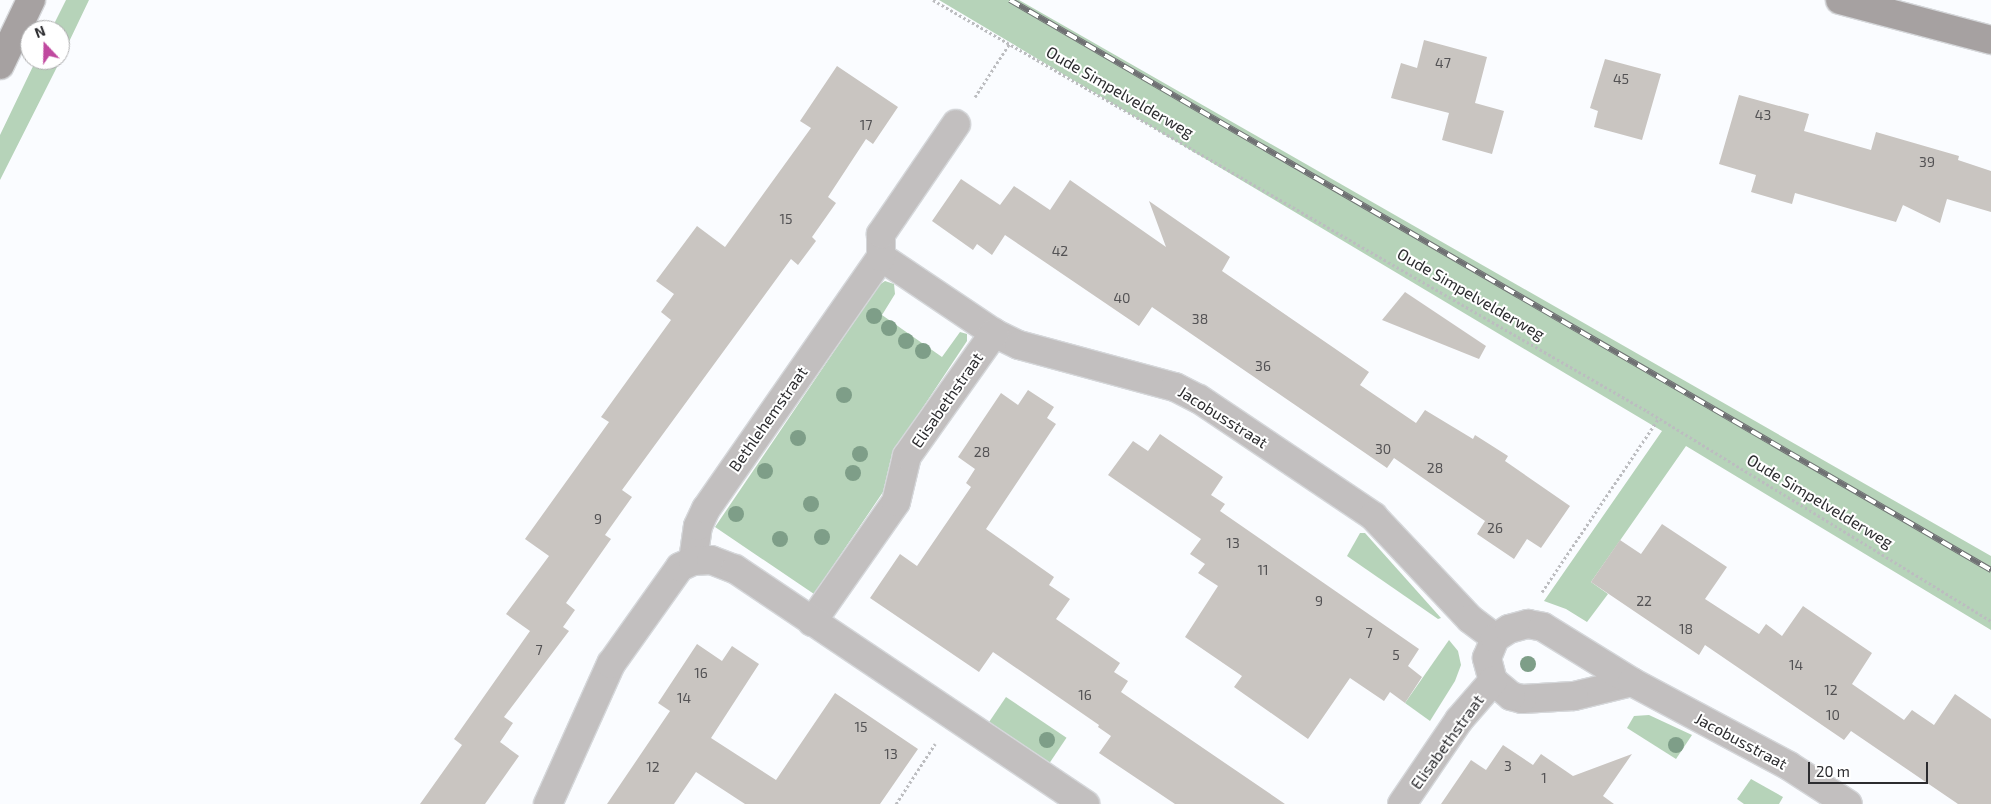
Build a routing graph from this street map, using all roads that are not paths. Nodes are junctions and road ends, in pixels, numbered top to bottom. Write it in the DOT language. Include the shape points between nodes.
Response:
graph roads {
  1 [pos="31,0"];
  2 [pos="1840,0"];
  3 [pos="1991,40"];
  4 [pos="0,65"];
  5 [pos="956,124"];
  6 [pos="881,257"];
  7 [pos="994,334"];
  8 [pos="693,561"];
  9 [pos="812,622"];
  10 [pos="1495,638"];
  11 [pos="1493,681"];
  12 [pos="1632,682"];
  13 [pos="1815,795"];
  14 [pos="548,804"];
  15 [pos="1085,804"];
  16 [pos="1402,804"];
  17 [pos="1848,804"];
  1 -- 4 [label="street"];
  2 -- 3 [label="street"];
  5 -- 6 [label="street" via="881,234"];
  6 -- 7 [label="street, Jacobusstraat"];
  6 -- 8 [label="street, Bethlehemstraat" via="706,509 698,526"];
  7 -- 9 [label="street, Elisabethstraat" via="907,456 896,502"];
  7 -- 10 [label="street, Jacobusstraat" via="1019,345 1175,386 1192,395 1373,516 1470,619"];
  8 -- 9 [label="street" via="711,560 735,568"];
  8 -- 14 [label="street" via="680,567 668,581 611,664"];
  9 -- 15 [label="street"];
  10 -- 11 [label="street" via="1487,658"];
  10 -- 12 [label="street, Jacobusstraat" via="1509,629 1528,624 1543,628"];
  11 -- 12 [label="street" via="1511,696 1522,699 1574,696"];
  11 -- 16 [label="street, Elisabethstraat" via="1460,720"];
  12 -- 13 [label="street, Jacobusstraat"];
  13 -- 17 [label="street, Jacobusstraat"];
}
